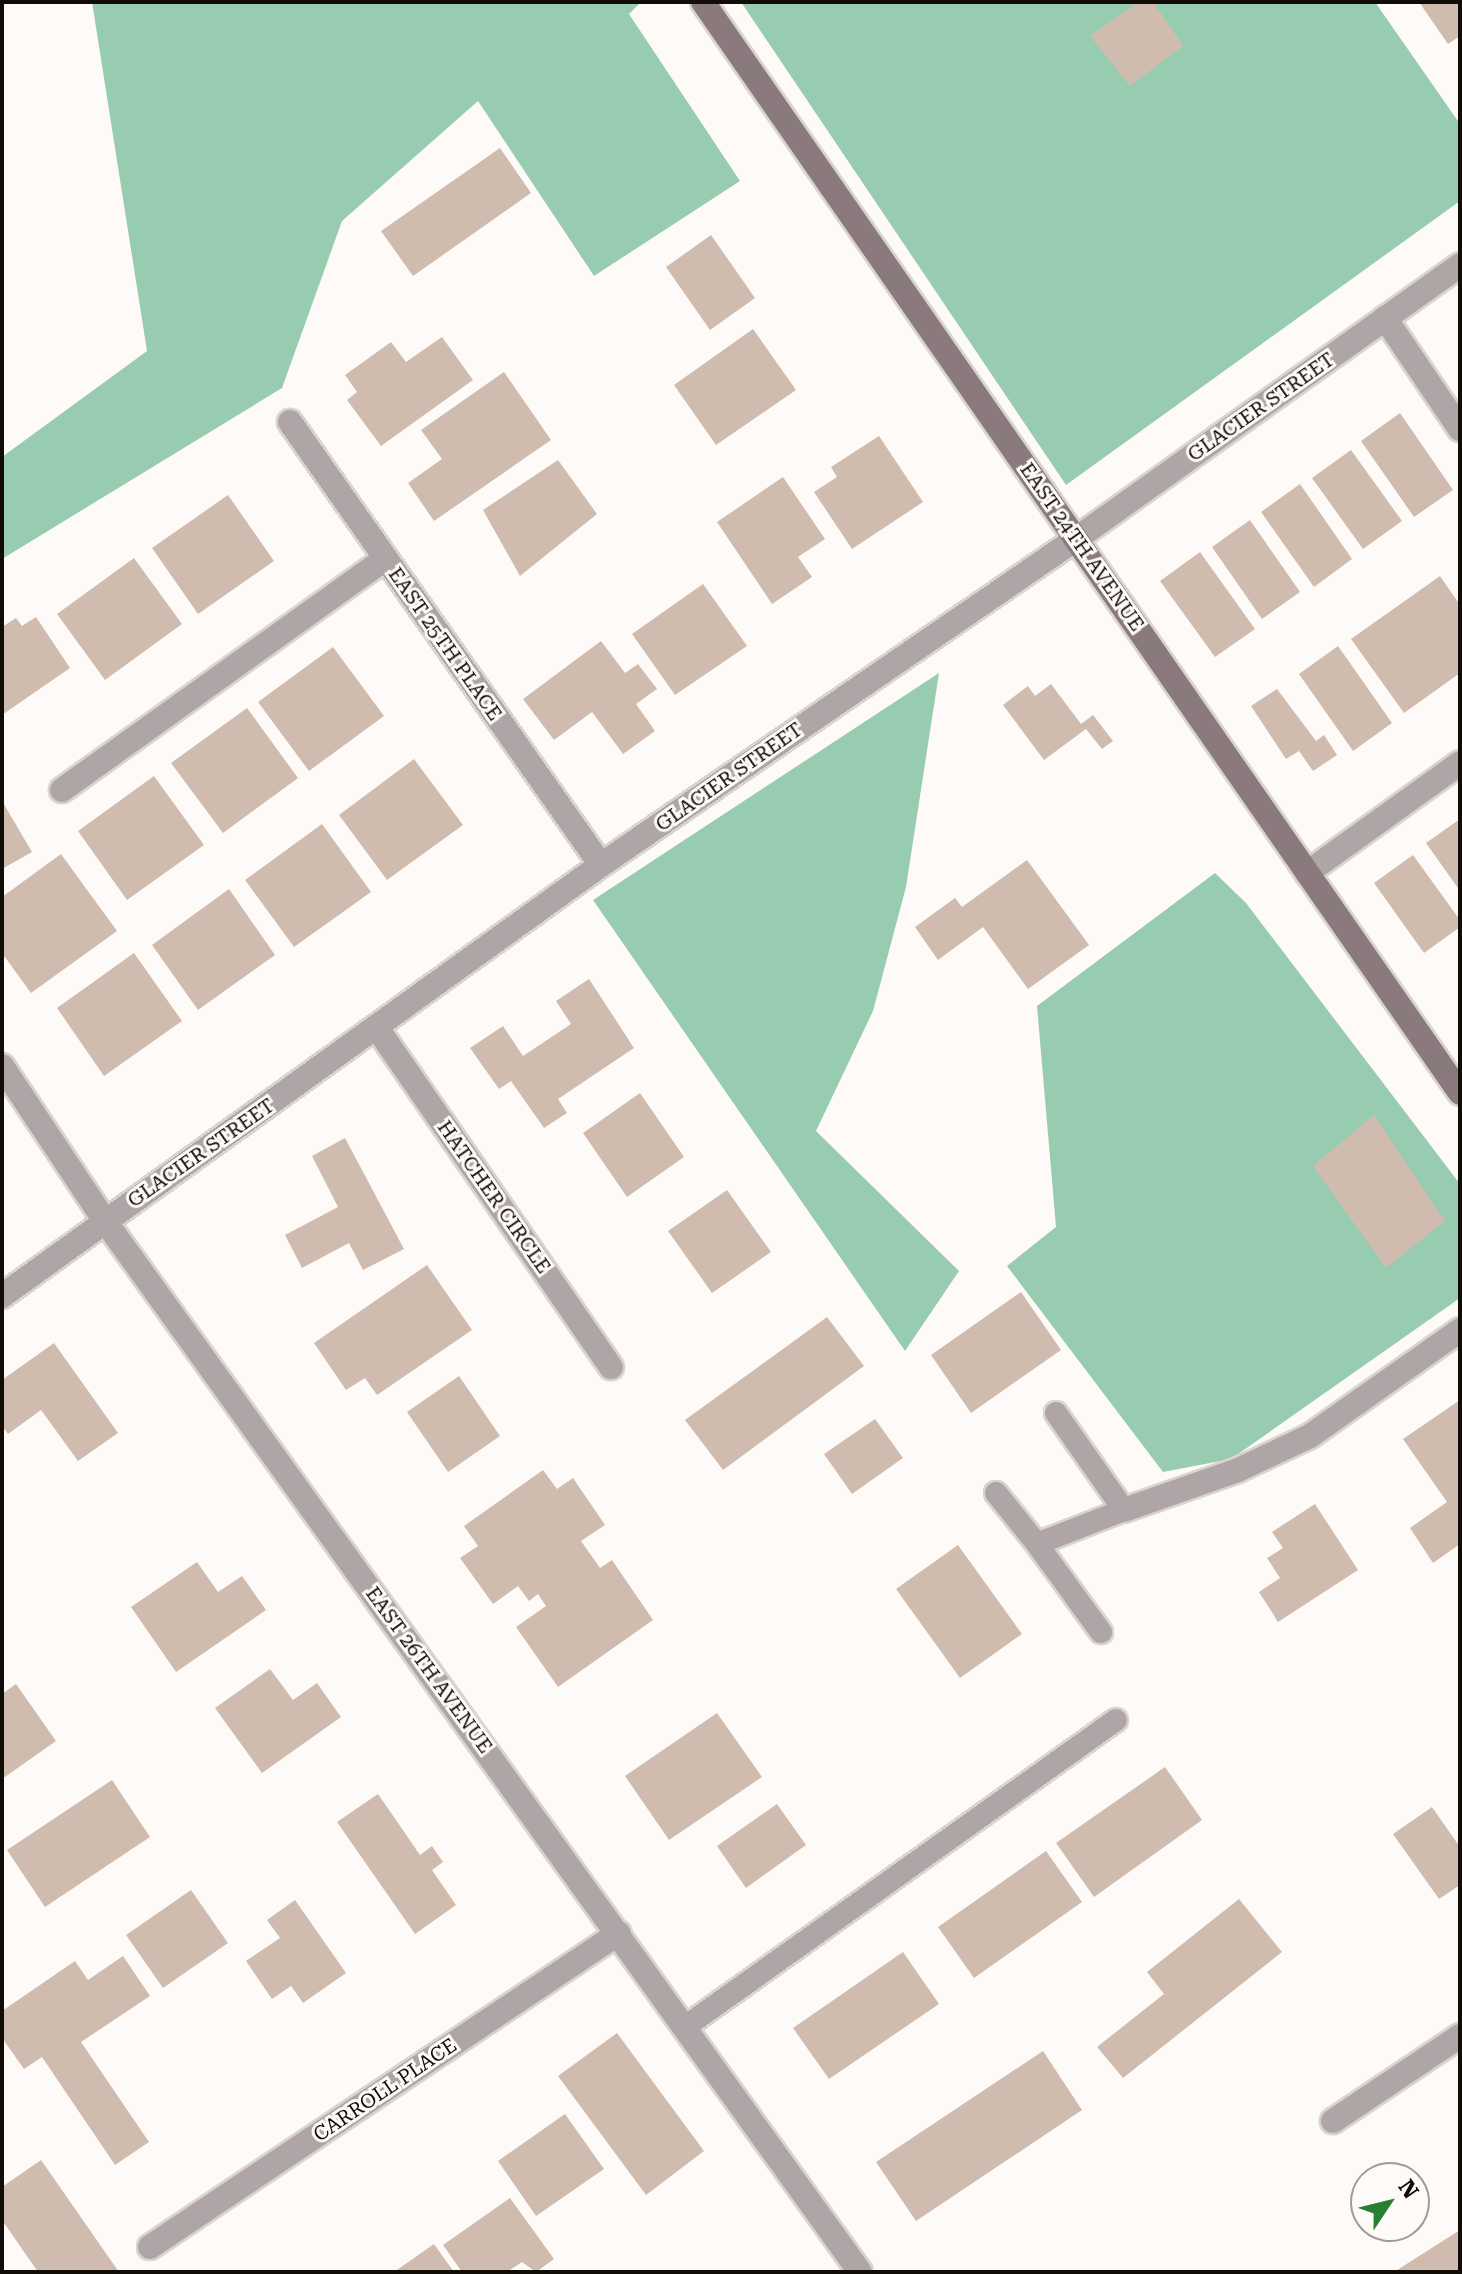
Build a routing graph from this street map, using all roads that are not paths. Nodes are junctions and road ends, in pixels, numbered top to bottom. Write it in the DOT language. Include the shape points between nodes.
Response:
graph roads {
  1 [pos="703,2"];
  2 [pos="1460,265"];
  3 [pos="1385,318"];
  4 [pos="290,422"];
  5 [pos="1460,429"];
  6 [pos="1076,539"];
  7 [pos="385,559"];
  8 [pos="1460,763"];
  9 [pos="62,790"];
  10 [pos="601,865"];
  11 [pos="1307,873"];
  12 [pos="377,1028"];
  13 [pos="2,1066"];
  14 [pos="1460,1093"];
  15 [pos="105,1221"];
  16 [pos="2,1296"];
  17 [pos="1460,1330"];
  18 [pos="611,1367"];
  19 [pos="1056,1413"];
  20 [pos="996,1493"];
  21 [pos="1124,1510"];
  22 [pos="1037,1544"];
  23 [pos="1101,1632"];
  24 [pos="1116,1720"];
  25 [pos="619,1933"];
  26 [pos="685,2027"];
  27 [pos="1460,2036"];
  28 [pos="1333,2121"];
  29 [pos="150,2247"];
  30 [pos="860,2272"];
  1 -- 6 [label="street, EAST 24TH AVENUE"];
  2 -- 3 [label="street, GLACIER STREET"];
  3 -- 5 [label="street"];
  3 -- 6 [label="street, GLACIER STREET"];
  4 -- 7 [label="street, EAST 25TH PLACE"];
  6 -- 10 [label="street, GLACIER STREET"];
  6 -- 11 [label="street, EAST 24TH AVENUE"];
  7 -- 9 [label="street"];
  7 -- 10 [label="street, EAST 25TH PLACE"];
  8 -- 11 [label="street"];
  10 -- 12 [label="street, GLACIER STREET"];
  11 -- 14 [label="street, EAST 24TH AVENUE"];
  12 -- 15 [label="street, GLACIER STREET"];
  12 -- 18 [label="street, HATCHER CIRCLE"];
  13 -- 15 [label="street, EAST 26TH AVENUE"];
  15 -- 16 [label="street, GLACIER STREET"];
  15 -- 25 [label="street, EAST 26TH AVENUE"];
  17 -- 21 [label="street" via="1310,1436 1238,1470"];
  19 -- 21 [label="lane"];
  20 -- 22 [label="lane"];
  21 -- 22 [label="lane"];
  22 -- 23 [label="lane"];
  24 -- 26 [label="lane"];
  25 -- 26 [label="street, EAST 26TH AVENUE"];
  25 -- 29 [label="street, CARROLL PLACE"];
  26 -- 30 [label="street, EAST 26TH AVENUE"];
  27 -- 28 [label="street"];
}
